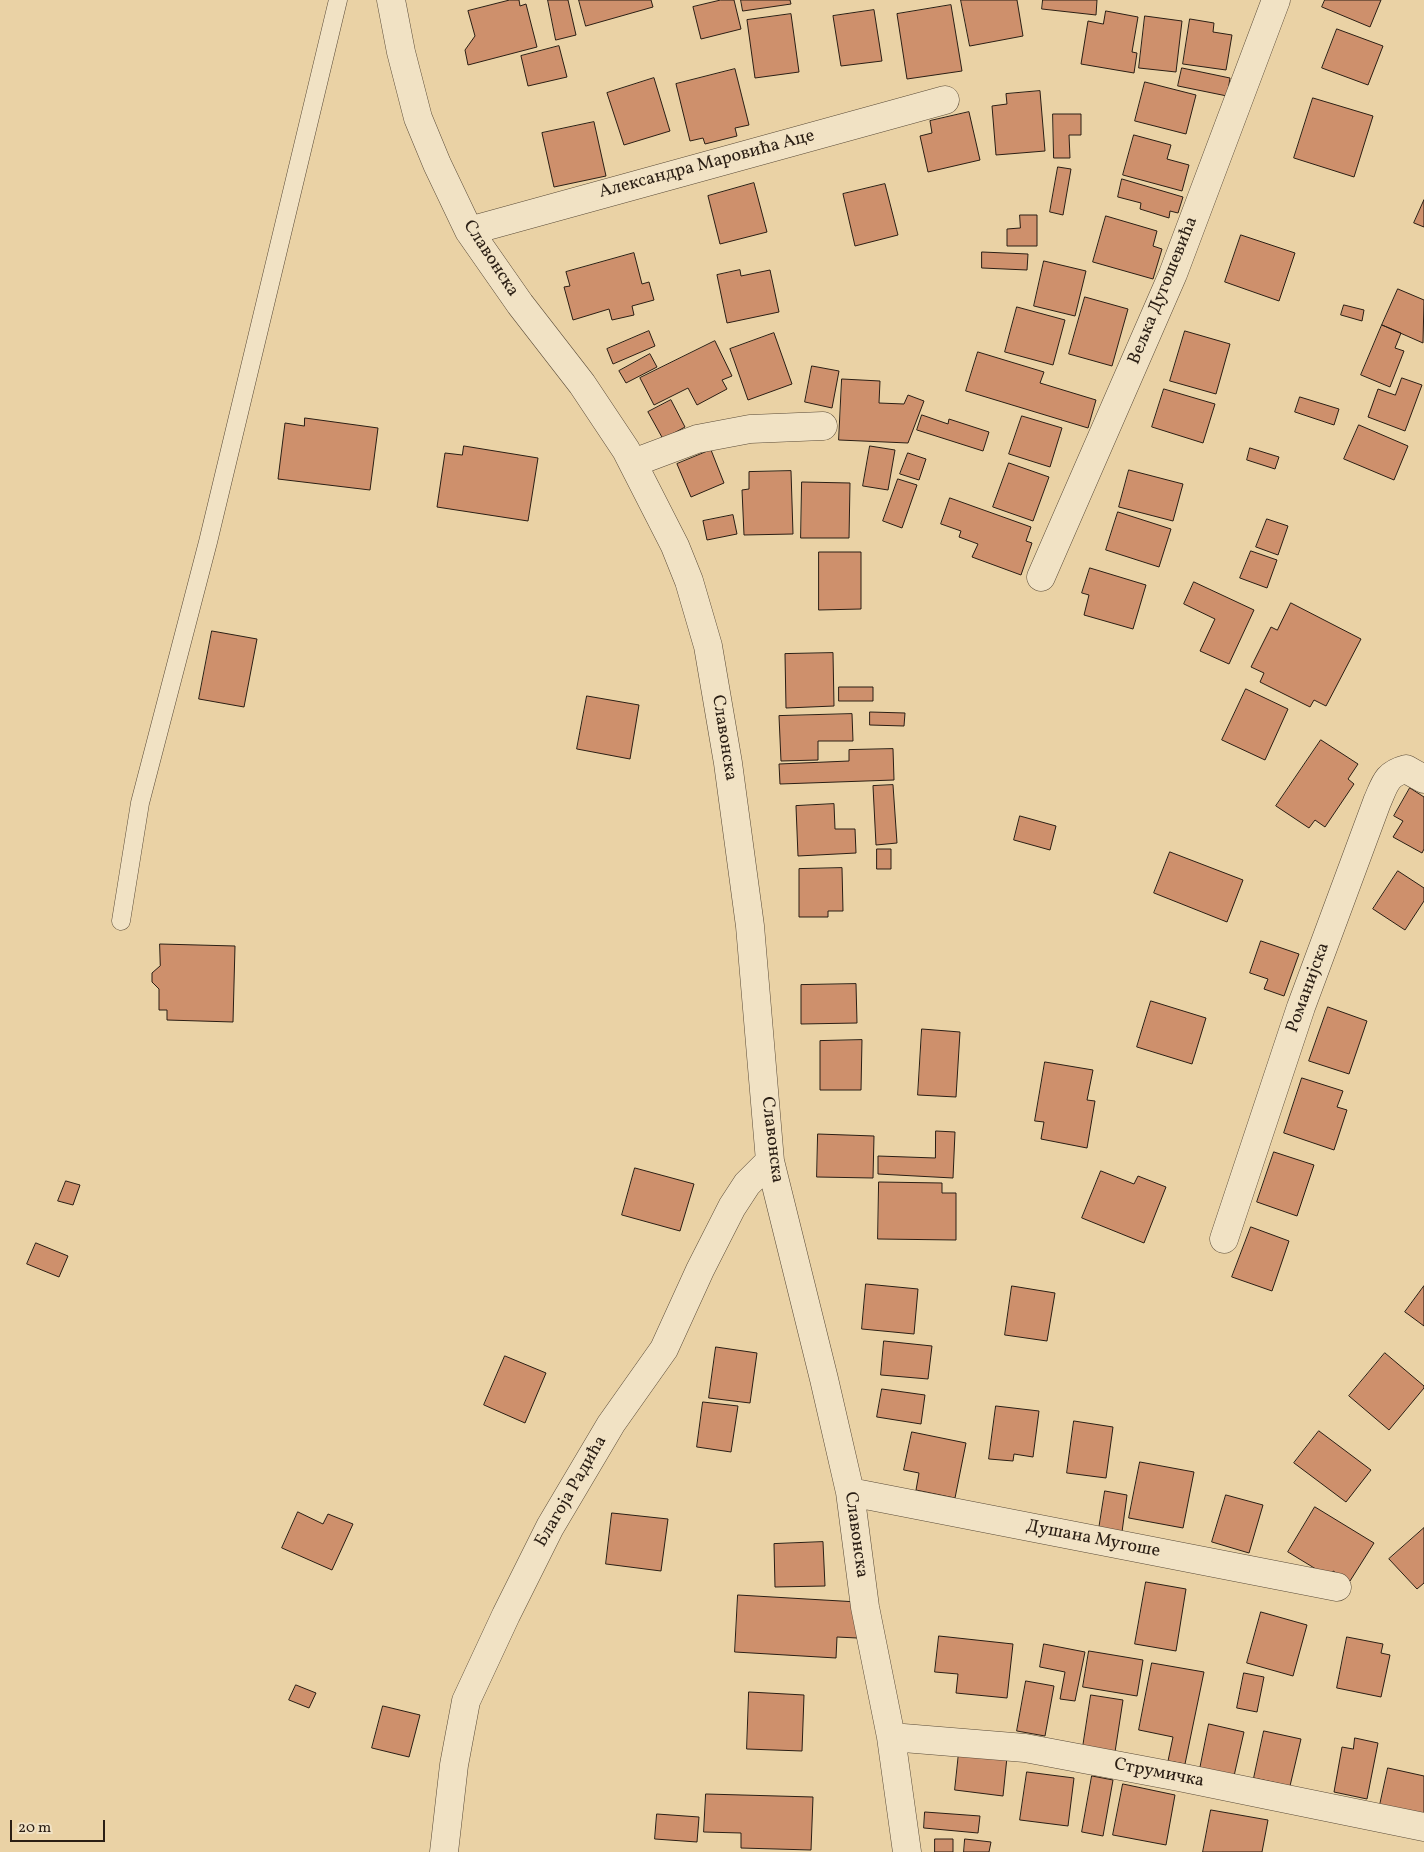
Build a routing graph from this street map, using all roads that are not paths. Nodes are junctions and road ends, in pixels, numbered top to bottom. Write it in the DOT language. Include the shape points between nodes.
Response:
graph roads {
  1 [pos="338,0"];
  2 [pos="391,0"];
  3 [pos="1276,0"];
  4 [pos="945,100"];
  5 [pos="469,231"];
  6 [pos="823,426"];
  7 [pos="633,463"];
  8 [pos="1042,577"];
  9 [pos="1424,778"];
  10 [pos="121,921"];
  11 [pos="770,1161"];
  12 [pos="1224,1239"];
  13 [pos="850,1492"];
  14 [pos="1337,1587"];
  15 [pos="891,1737"];
  16 [pos="1424,1827"];
  17 [pos="444,1852"];
  18 [pos="907,1852"];
  1 -- 10 [label="lane" via="208,542 140,803"];
  2 -- 5 [label="street, Славонска" via="418,118"];
  3 -- 8 [label="street, Вељка Дугошевића" via="1173,274"];
  4 -- 5 [label="street, Александра Маровића Аце"];
  5 -- 7 [label="street, Славонска" via="582,384"];
  6 -- 7 [label="street" via="750,429 697,439"];
  7 -- 11 [label="street, Славонска" via="675,546 708,646 728,762 750,926"];
  9 -- 12 [label="street, Романијска" via="1406,769 1394,772 1376,802 1301,1007"];
  11 -- 13 [label="street, Славонска"];
  11 -- 17 [label="street, Благоја Радића" via="747,1184 732,1207 664,1349 611,1424 550,1527 506,1615 466,1701 454,1765"];
  13 -- 14 [label="street, Душана Мугоше"];
  13 -- 15 [label="street, Славонска" via="865,1607"];
  15 -- 16 [label="street, Струмичка" via="1024,1748"];
  15 -- 18 [label="street, Славонска"];
}
